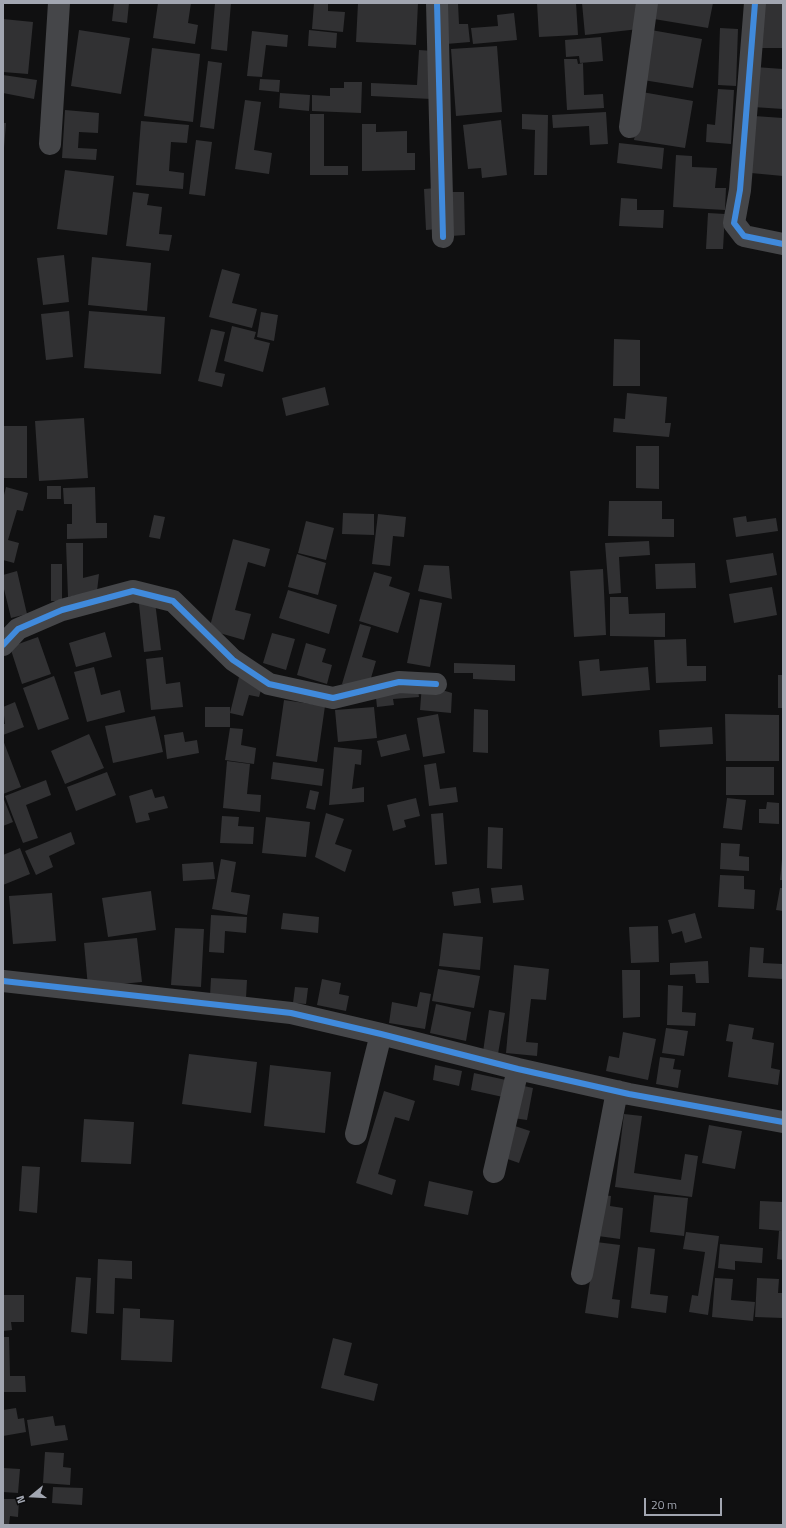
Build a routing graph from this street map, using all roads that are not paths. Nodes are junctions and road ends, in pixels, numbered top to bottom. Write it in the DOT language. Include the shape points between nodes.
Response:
graph roads {
  1 [pos="59,3"];
  2 [pos="437,3"];
  3 [pos="647,3"];
  4 [pos="755,3"];
  5 [pos="630,127"];
  6 [pos="50,144"];
  7 [pos="443,237"];
  8 [pos="783,244"];
  9 [pos="3,645"];
  10 [pos="436,684"];
  11 [pos="3,981"];
  12 [pos="381,1034"];
  13 [pos="518,1069"];
  14 [pos="617,1091"];
  15 [pos="783,1122"];
  16 [pos="356,1134"];
  17 [pos="494,1172"];
  18 [pos="582,1274"];
  1 -- 6 [label="street"];
  2 -- 7 [label="street"];
  3 -- 5 [label="street"];
  4 -- 8 [label="street" via="740,190 734,223 744,236"];
  9 -- 10 [label="street" via="18,629 62,610 133,591 173,601 233,660 269,684 333,698 399,682"];
  11 -- 12 [label="street" via="291,1014"];
  12 -- 13 [label="street"];
  12 -- 16 [label="street"];
  13 -- 14 [label="street"];
  13 -- 17 [label="street"];
  14 -- 15 [label="street"];
  14 -- 18 [label="street"];
}
